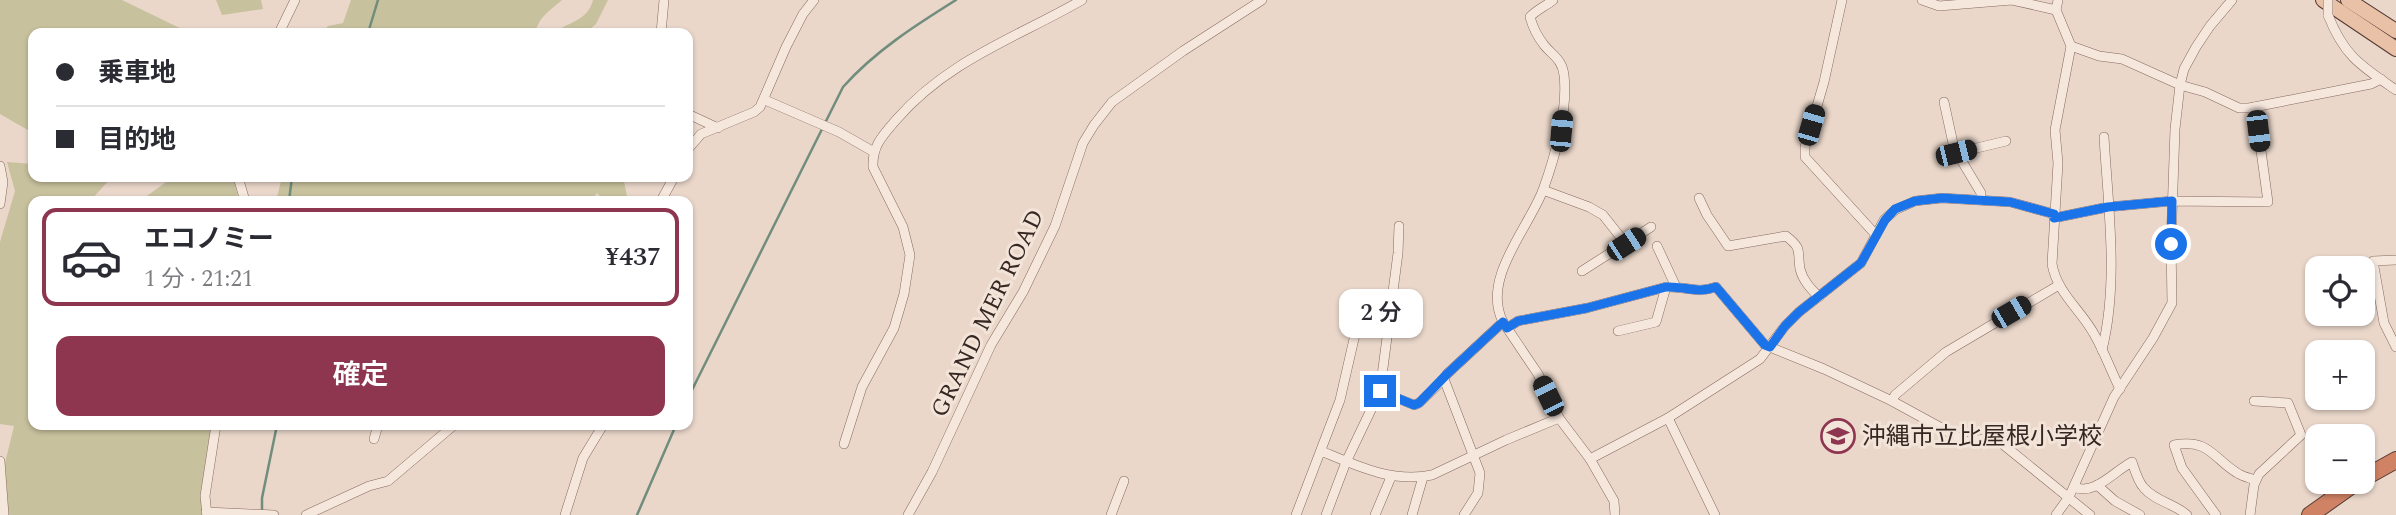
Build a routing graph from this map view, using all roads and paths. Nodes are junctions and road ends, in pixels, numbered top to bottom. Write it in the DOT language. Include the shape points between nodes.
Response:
graph roads {
  1 [pos="295,0"];
  2 [pos="664,0"];
  3 [pos="814,0"];
  4 [pos="1082,0"];
  5 [pos="1262,0"];
  6 [pos="1553,0"];
  7 [pos="1842,0"];
  8 [pos="1922,0"];
  9 [pos="2232,0"];
  10 [pos="2325,0"];
  11 [pos="2348,0"];
  12 [pos="2057,5"];
  13 [pos="281,28"];
  14 [pos="661,28"];
  15 [pos="2396,32"];
  16 [pos="2071,46"];
  17 [pos="2396,49"];
  18 [pos="2381,79"];
  19 [pos="2180,85"];
  20 [pos="2396,90"];
  21 [pos="765,100"];
  22 [pos="1944,102"];
  23 [pos="2255,107"];
  24 [pos="693,116"];
  25 [pos="718,128"];
  26 [pos="2104,137"];
  27 [pos="2006,141"];
  28 [pos="693,143"];
  29 [pos="874,152"];
  30 [pos="1956,153"];
  31 [pos="0,166"];
  32 [pos="1543,191"];
  33 [pos="1699,198"];
  34 [pos="1982,200"];
  35 [pos="2172,201"];
  36 [pos="0,204"];
  37 [pos="2108,207"];
  38 [pos="2054,216"];
  39 [pos="1399,226"];
  40 [pos="1651,227"];
  41 [pos="1876,235"];
  42 [pos="1626,244"];
  43 [pos="1657,246"];
  44 [pos="2396,260"];
  45 [pos="1581,271"];
  46 [pos="2059,285"];
  47 [pos="1671,287"];
  48 [pos="1819,297"];
  49 [pos="1391,303"];
  50 [pos="1505,325"];
  51 [pos="1618,331"];
  52 [pos="2396,346"];
  53 [pos="1770,347"];
  54 [pos="2102,350"];
  55 [pos="1444,379"];
  56 [pos="2120,389"];
  57 [pos="1380,391"];
  58 [pos="1892,401"];
  59 [pos="2254,401"];
  60 [pos="1559,418"];
  61 [pos="1668,418"];
  62 [pos="215,430"];
  63 [pos="377,430"];
  64 [pos="448,430"];
  65 [pos="600,430"];
  66 [pos="374,439"];
  67 [pos="844,444"];
  68 [pos="1321,452"];
  69 [pos="1474,455"];
  70 [pos="1590,459"];
  71 [pos="2396,460"];
  72 [pos="0,461"];
  73 [pos="1346,462"];
  74 [pos="2375,472"];
  75 [pos="1391,477"];
  76 [pos="1423,477"];
  77 [pos="2255,480"];
  78 [pos="1124,481"];
  79 [pos="2097,485"];
  80 [pos="2074,487"];
  81 [pos="2345,494"];
  82 [pos="2069,497"];
  83 [pos="2328,509"];
  84 [pos="207,514"];
  85 [pos="4,515"];
  86 [pos="273,515"];
  87 [pos="306,515"];
  88 [pos="565,515"];
  89 [pos="908,515"];
  90 [pos="1111,515"];
  91 [pos="1296,515"];
  92 [pos="1326,515"];
  93 [pos="1375,515"];
  94 [pos="1412,515"];
  95 [pos="1464,515"];
  96 [pos="1615,515"];
  97 [pos="1715,515"];
  98 [pos="2056,515"];
  99 [pos="2090,515"];
  100 [pos="2140,515"];
  101 [pos="2187,515"];
  102 [pos="2216,515"];
  103 [pos="2250,515"];
  104 [pos="2310,515"];
  1 -- 13 [label="street"];
  2 -- 14 [label="street"];
  3 -- 21 [label="street" via="786,47"];
  4 -- 29 [label="street" via="987,48 941,78 907,107 879,139"];
  5 -- 89 [label="street, GRAND MER ROAD" via="1112,102 1094,125 1083,143 1055,226"];
  6 -- 32 [label="street" via="1530,17 1545,47 1559,58 1564,75 1561,131"];
  7 -- 41 [label="street" via="1805,157"];
  8 -- 12 [label="street" via="1939,6 2012,0"];
  9 -- 19 [label="street" via="2196,47"];
  10 -- 17 [label="main road"];
  10 -- 18 [label="street, bridge" via="2343,47"];
  11 -- 15 [label="main road"];
  12 -- 16 [label="street"];
  16 -- 19 [label="street" via="2122,60"];
  16 -- 38 [label="street" via="2055,130"];
  18 -- 20 [label="street"];
  18 -- 23 [label="street"];
  19 -- 23 [label="street" via="2239,108"];
  19 -- 35 [label="street"];
  21 -- 25 [label="street" via="754,113"];
  21 -- 29 [label="street"];
  22 -- 30 [label="street"];
  23 -- 35 [label="street" via="2268,202"];
  24 -- 25 [label="street"];
  25 -- 28 [label="street" via="701,134"];
  26 -- 37 [label="street"];
  27 -- 30 [label="street"];
  29 -- 67 [label="street" via="873,167 903,227 910,255 894,328 862,387"];
  30 -- 34 [label="street"];
  31 -- 36 [label="street"];
  32 -- 42 [label="street" via="1603,215"];
  32 -- 50 [label="street" via="1499,277 1496,296"];
  33 -- 48 [label="street" via="1728,246 1786,236 1795,243 1806,284"];
  34 -- 38 [label="street" via="2010,202"];
  34 -- 41 [label="street" via="1915,201 1895,209"];
  35 -- 37 [label="street"];
  35 -- 56 [label="street" via="2172,303"];
  37 -- 38 [label="street"];
  37 -- 54 [label="street" via="2108,324"];
  38 -- 46 [label="street" via="2052,264"];
  39 -- 49 [label="street"];
  40 -- 42 [label="street"];
  41 -- 48 [label="street" via="1861,263"];
  42 -- 45 [label="street"];
  43 -- 47 [label="street"];
  44 -- 52 [label="street" via="2373,261 2384,323"];
  46 -- 54 [label="street"];
  46 -- 58 [label="street" via="1946,352"];
  47 -- 50 [label="street"];
  47 -- 51 [label="street" via="1656,321"];
  47 -- 53 [label="street" via="1701,292 1716,287"];
  48 -- 53 [label="street" via="1785,326"];
  49 -- 57 [label="street"];
  49 -- 68 [label="street" via="1366,299 1340,400"];
  50 -- 55 [label="street"];
  50 -- 60 [label="street" via="1538,374"];
  53 -- 58 [label="street"];
  53 -- 61 [label="street" via="1760,359"];
  54 -- 56 [label="street"];
  55 -- 57 [label="street" via="1414,405"];
  55 -- 69 [label="street"];
  56 -- 80 [label="street"];
  57 -- 73 [label="street"];
  58 -- 82 [label="street" via="1967,442 1990,438 2000,442"];
  59 -- 77 [label="street" via="2288,404 2301,435"];
  60 -- 69 [label="street"];
  60 -- 70 [label="street"];
  61 -- 70 [label="street"];
  61 -- 97 [label="street"];
  62 -- 84 [label="street" via="205,496"];
  63 -- 66 [label="street"];
  64 -- 87 [label="street" via="388,481"];
  65 -- 88 [label="street" via="583,458"];
  68 -- 73 [label="street"];
  68 -- 91 [label="street"];
  69 -- 76 [label="street"];
  69 -- 95 [label="street" via="1480,473 1478,493"];
  70 -- 96 [label="street" via="1614,501"];
  71 -- 74 [label="highway"];
  72 -- 85 [label="street"];
  73 -- 75 [label="street"];
  73 -- 92 [label="street"];
  75 -- 76 [label="street"];
  75 -- 93 [label="street"];
  76 -- 94 [label="street"];
  77 -- 102 [label="street" via="2238,474 2203,447 2174,445 2182,468"];
  77 -- 103 [label="street"];
  78 -- 90 [label="street"];
  79 -- 80 [label="street" via="2081,490"];
  79 -- 100 [label="street"];
  79 -- 101 [label="street" via="2132,463 2141,486"];
  80 -- 82 [label="street"];
  81 -- 83 [label="highway"];
  82 -- 98 [label="street"];
  82 -- 99 [label="street"];
  83 -- 104 [label="highway"];
  84 -- 86 [label="street"];
}
